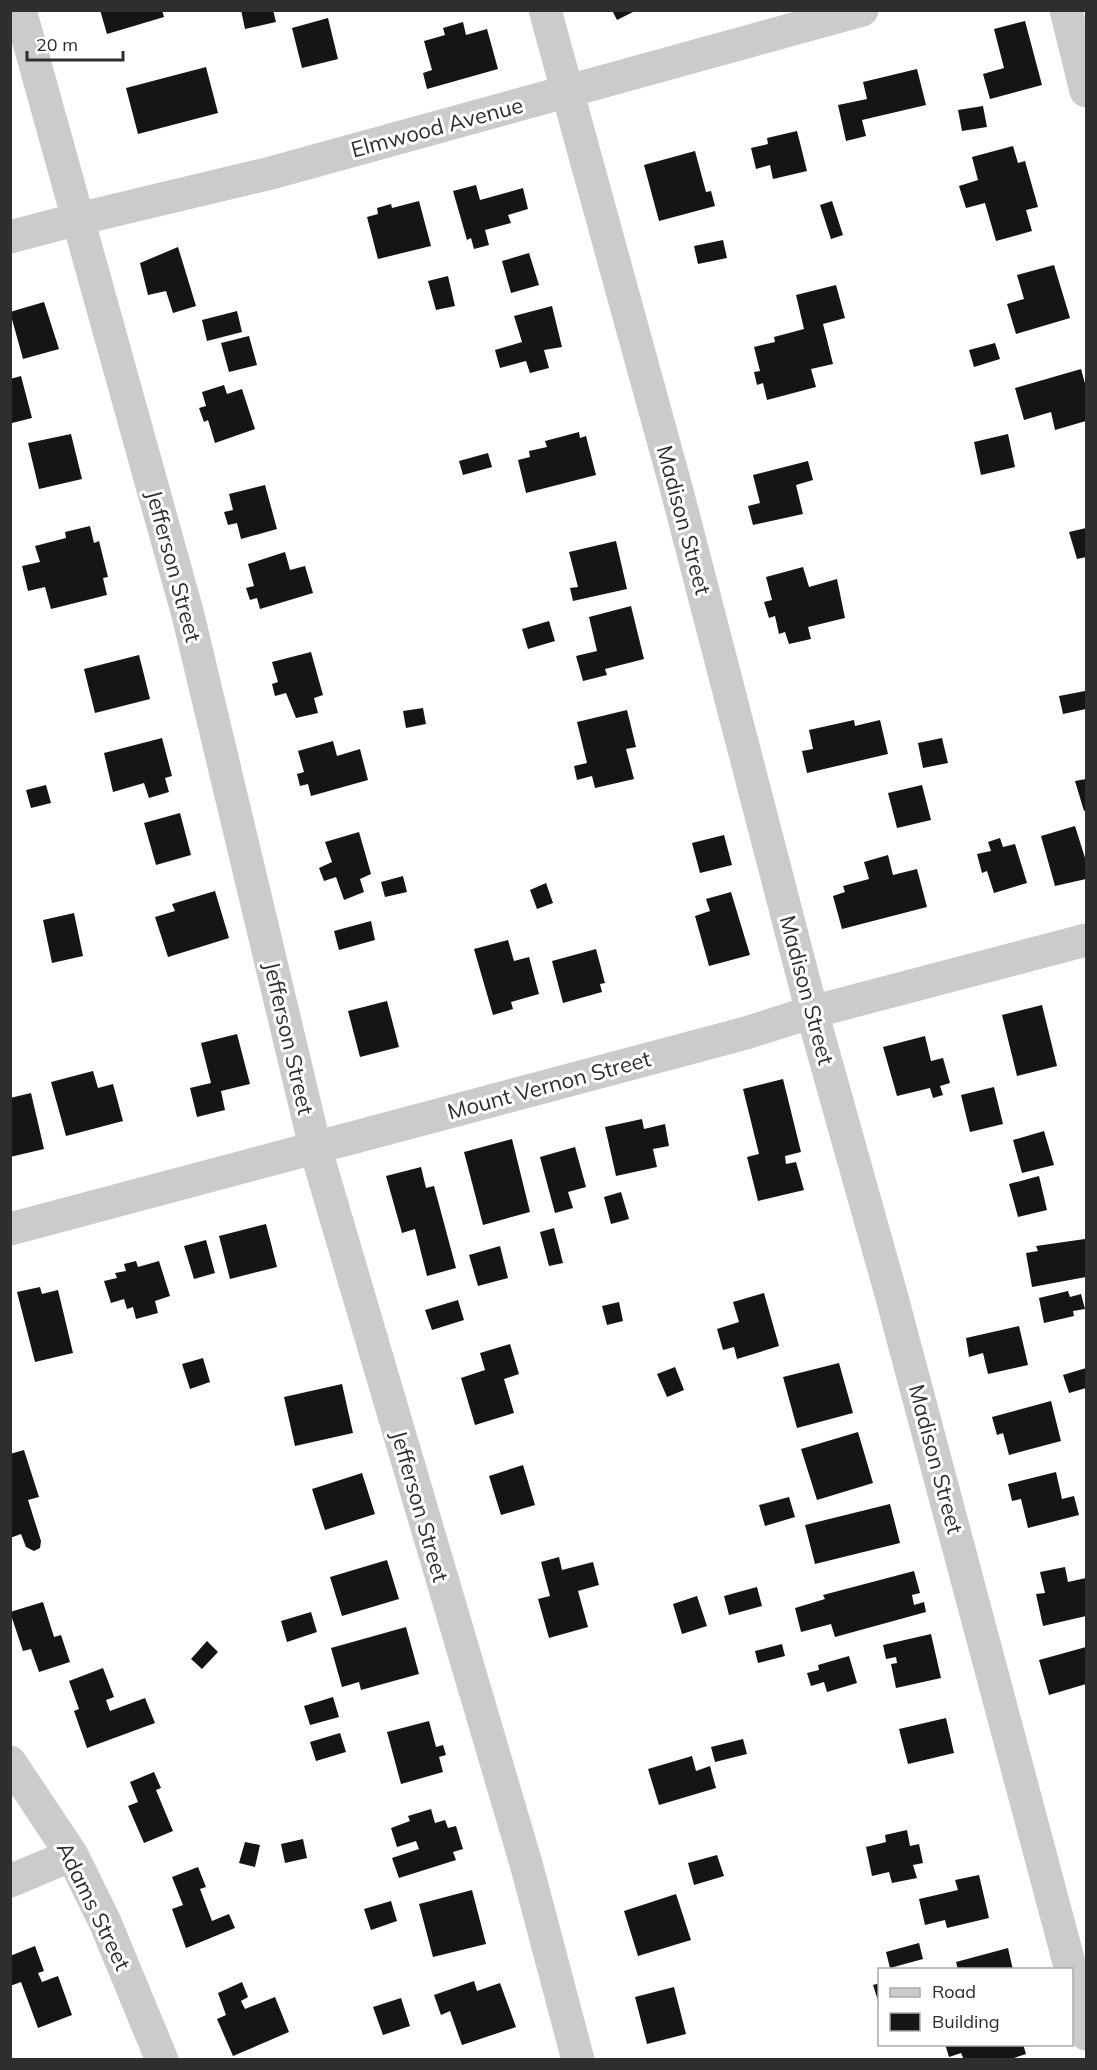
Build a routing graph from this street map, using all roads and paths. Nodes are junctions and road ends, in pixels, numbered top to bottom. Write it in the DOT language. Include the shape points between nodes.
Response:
graph roads {
  1 [pos="20,10"];
  2 [pos="545,10"];
  3 [pos="862,10"];
  4 [pos="1066,10"];
  5 [pos="567,91"];
  6 [pos="1086,91"];
  7 [pos="78,219"];
  8 [pos="10,237"];
  9 [pos="1086,940"];
  10 [pos="812,1012"];
  11 [pos="315,1147"];
  12 [pos="10,1229"];
  13 [pos="10,1761"];
  14 [pos="72,1855"];
  15 [pos="10,1881"];
  16 [pos="1070,1968"];
  17 [pos="1073,1979"];
  18 [pos="1086,2034"];
  19 [pos="162,2060"];
  20 [pos="578,2060"];
  1 -- 7 [label="street, Jefferson Street"];
  2 -- 5 [label="street, Madison Street"];
  3 -- 5 [label="street, Elmwood Avenue"];
  4 -- 6 [label="street"];
  5 -- 7 [label="street, Elmwood Avenue" via="271,173"];
  5 -- 10 [label="street, Madison Street" via="677,491"];
  7 -- 8 [label="street, Elmwood Avenue"];
  7 -- 11 [label="street, Jefferson Street" via="188,615"];
  9 -- 10 [label="street, Mount Vernon Street"];
  10 -- 11 [label="street, Mount Vernon Street"];
  10 -- 16 [label="street, Madison Street"];
  11 -- 12 [label="street, Mount Vernon Street"];
  11 -- 20 [label="street, Jefferson Street" via="527,1867"];
  13 -- 14 [label="street, Adams Street"];
  14 -- 15 [label="street"];
  14 -- 19 [label="street, Adams Street" via="105,1922"];
  17 -- 18 [label="street, Madison Street"];
}
